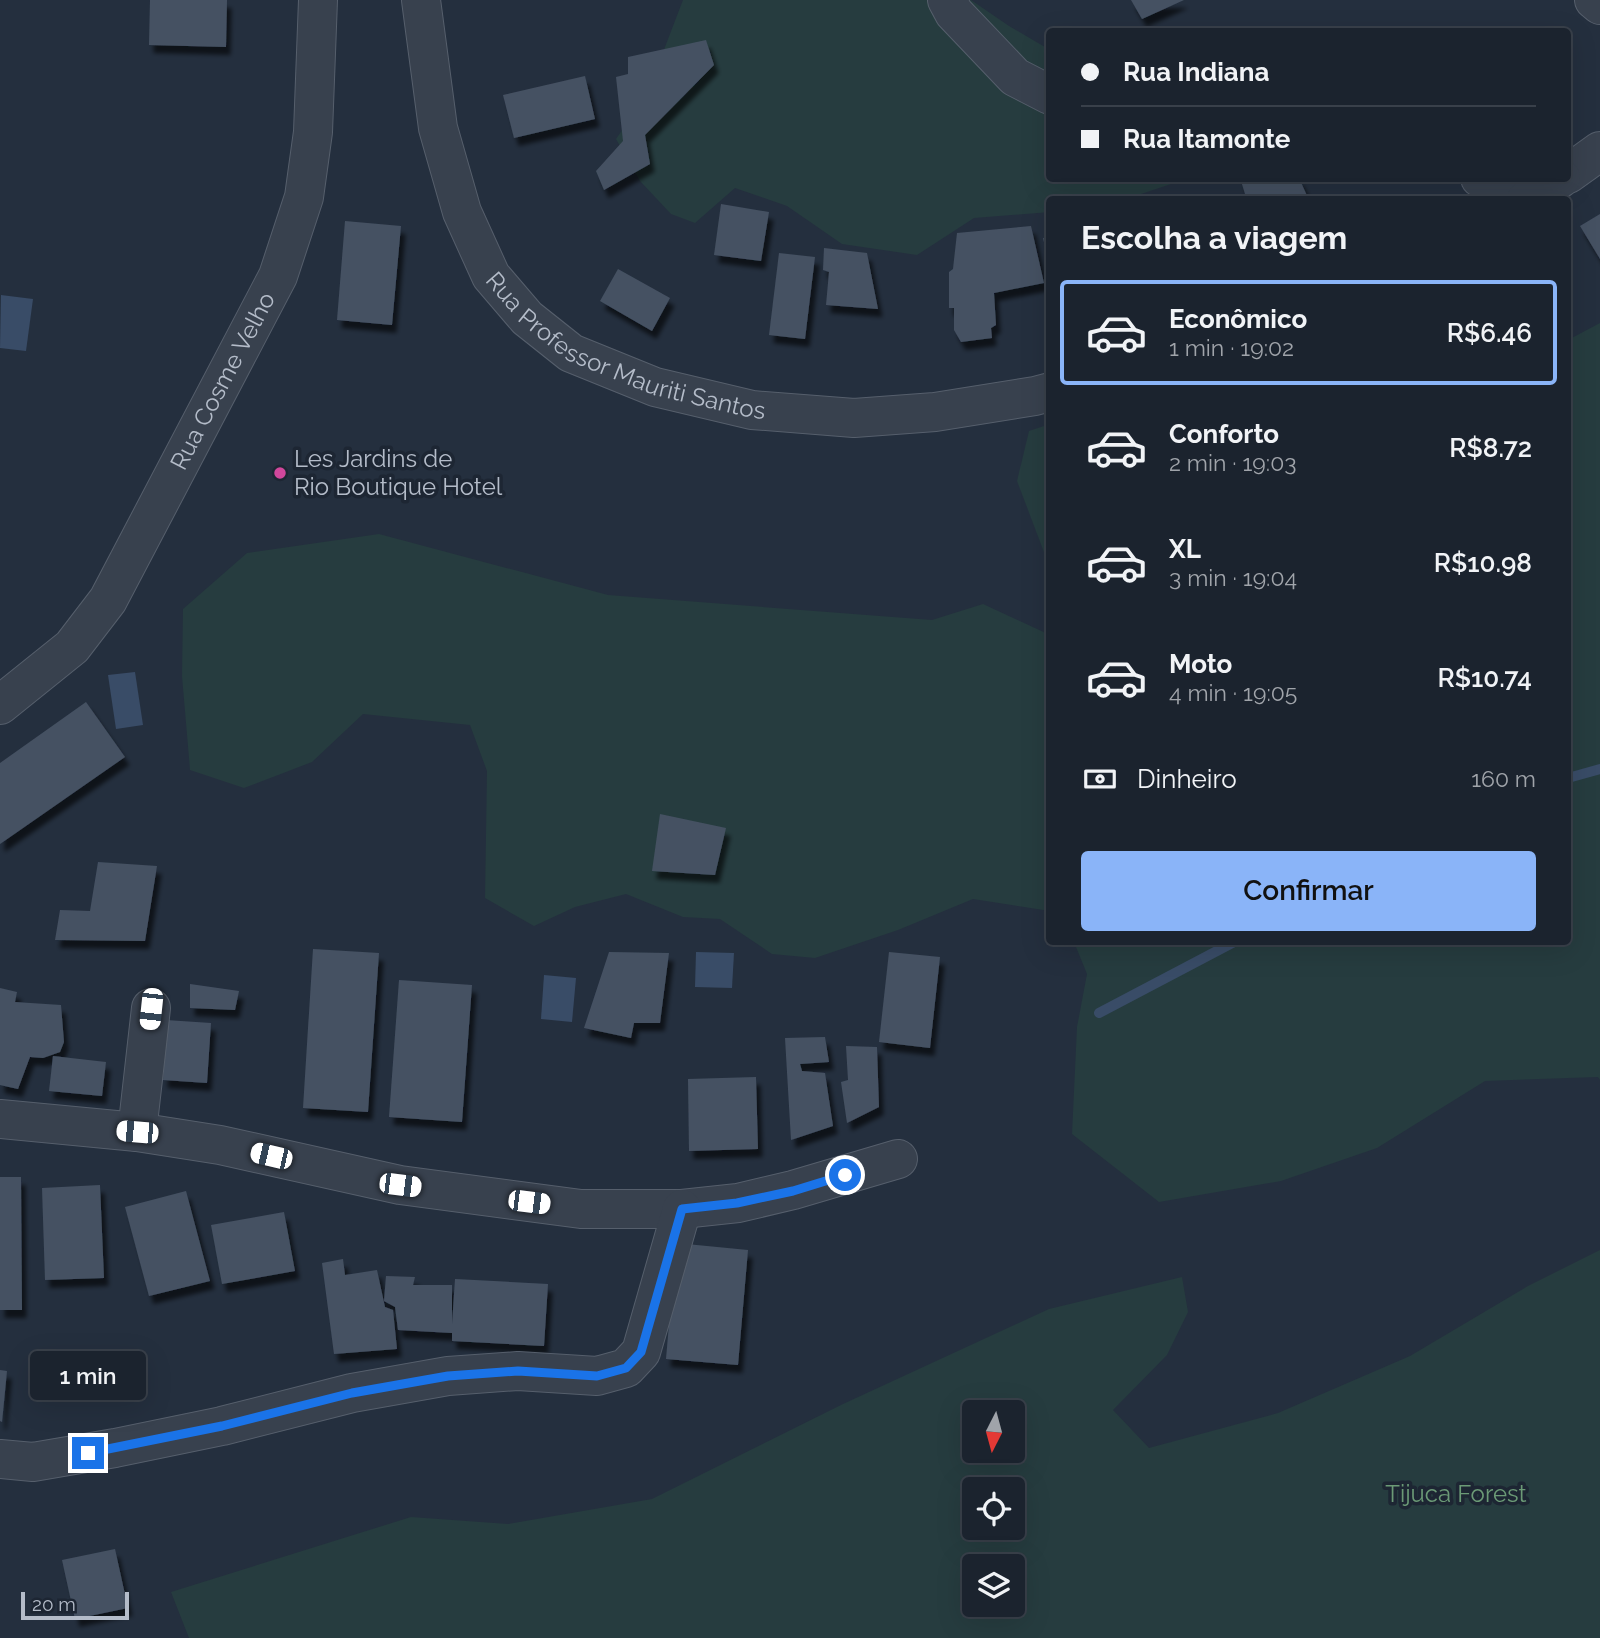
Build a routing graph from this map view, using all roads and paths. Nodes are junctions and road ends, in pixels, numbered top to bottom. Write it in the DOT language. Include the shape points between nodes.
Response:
graph roads {
  1 [pos="318,0"];
  2 [pos="421,0"];
  3 [pos="947,0"];
  4 [pos="1594,0"];
  5 [pos="1600,5"];
  6 [pos="1046,92"];
  7 [pos="1600,151"];
  8 [pos="1571,172"];
  9 [pos="1497,182"];
  10 [pos="1539,192"];
  11 [pos="1046,393"];
  12 [pos="0,705"];
  13 [pos="151,1009"];
  14 [pos="0,1119"];
  15 [pos="137,1132"];
  16 [pos="898,1159"];
  17 [pos="682,1209"];
  18 [pos="0,1459"];
  1 -- 12 [label="street, Rua Cosme Velho" via="313,132 304,197 278,276 108,600 72,647"];
  2 -- 11 [label="street, Rua Professor Mauriti Santos" via="438,128 462,212 491,276 527,318 571,353 655,387 752,410 854,418 935,412"];
  3 -- 6 [label="street" via="1015,77"];
  4 -- 5 [label="street"];
  7 -- 8 [label="street"];
  9 -- 10 [label="street"];
  13 -- 15 [label="street"];
  14 -- 15 [label="street"];
  15 -- 17 [label="street" via="220,1145 400,1185 580,1209"];
  16 -- 17 [label="street" via="793,1191"];
  17 -- 18 [label="street" via="641,1352 626,1368 597,1376 518,1371 448,1376 352,1393 115,1448 33,1462"];
}
